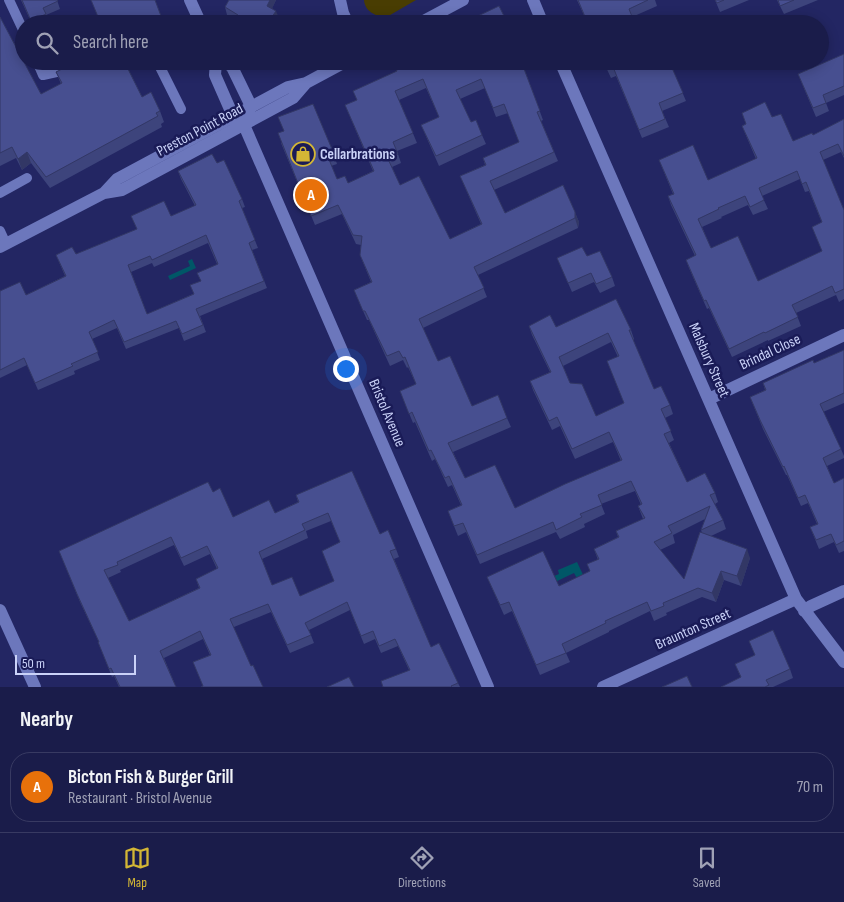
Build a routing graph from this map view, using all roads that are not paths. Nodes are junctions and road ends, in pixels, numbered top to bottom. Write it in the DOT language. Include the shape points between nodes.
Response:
graph roads {
  1 [pos="9,0"];
  2 [pos="190,0"];
  3 [pos="340,0"];
  4 [pos="464,0"];
  5 [pos="533,0"];
  6 [pos="16,15"];
  7 [pos="198,15"];
  8 [pos="344,15"];
  9 [pos="435,15"];
  10 [pos="539,15"];
  11 [pos="41,70"];
  12 [pos="66,70"];
  13 [pos="161,70"];
  14 [pos="215,70"];
  15 [pos="233,70"];
  16 [pos="330,70"];
  17 [pos="564,70"];
  18 [pos="306,83"];
  19 [pos="251,106"];
  20 [pos="181,109"];
  21 [pos="233,116"];
  22 [pos="244,124"];
  23 [pos="27,178"];
  24 [pos="0,193"];
  25 [pos="104,193"];
  26 [pos="0,231"];
  27 [pos="3,246"];
  28 [pos="844,335"];
  29 [pos="709,399"];
  30 [pos="844,591"];
  31 [pos="796,599"];
  32 [pos="0,610"];
  33 [pos="804,611"];
  34 [pos="844,662"];
  35 [pos="35,687"];
  36 [pos="488,687"];
  37 [pos="603,687"];
  1 -- 6 [label="lane"];
  2 -- 7 [label="street"];
  3 -- 8 [label="street"];
  4 -- 9 [label="street"];
  5 -- 10 [label="street"];
  11 -- 12 [label="lane" via="43,75"];
  13 -- 20 [label="lane"];
  14 -- 21 [label="street"];
  15 -- 19 [label="street"];
  16 -- 18 [label="street, Preston Point Road"];
  17 -- 29 [label="street, Malsbury Street"];
  18 -- 19 [label="street, Preston Point Road" via="288,87"];
  18 -- 22 [label="street, Preston Point Road" via="293,98"];
  19 -- 21 [label="street, Preston Point Road"];
  19 -- 22 [label="street"];
  21 -- 22 [label="street, Bristol Avenue"];
  21 -- 25 [label="street, Preston Point Road" via="117,179"];
  22 -- 25 [label="street, Preston Point Road" via="122,190"];
  22 -- 36 [label="street, Bristol Avenue"];
  23 -- 24 [label="lane"];
  25 -- 27 [label="street, Preston Point Road"];
  26 -- 27 [label="lane"];
  28 -- 29 [label="street, Brindal Close"];
  29 -- 31 [label="street, Malsbury Street"];
  30 -- 33 [label="street"];
  31 -- 33 [label="street, Malsbury Street"];
  31 -- 37 [label="street, Braunton Street"];
  32 -- 35 [label="street"];
  33 -- 34 [label="street, Malsbury Street"];
}
